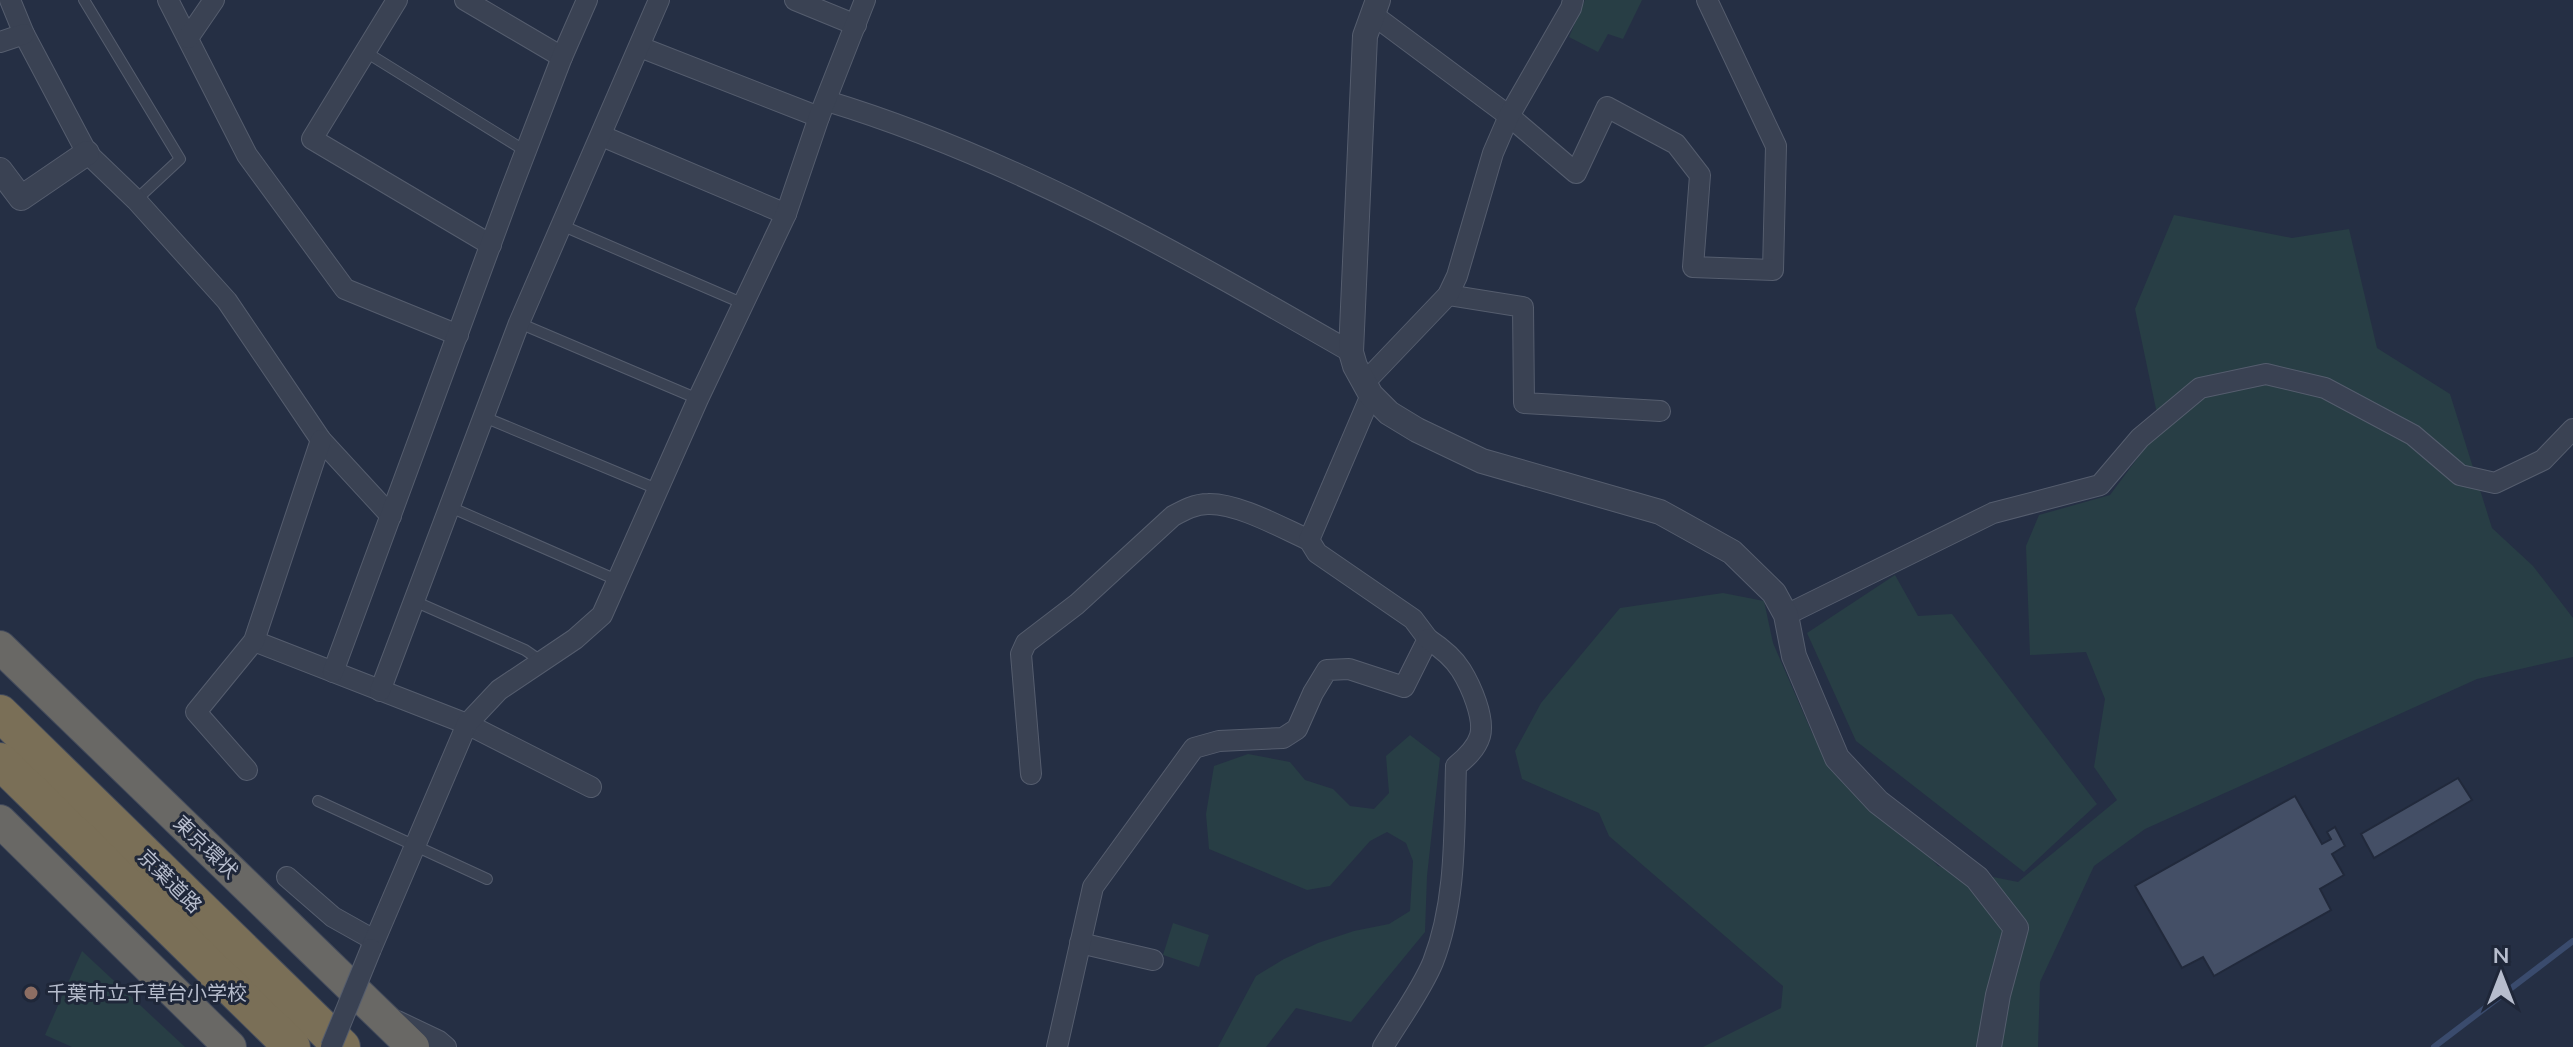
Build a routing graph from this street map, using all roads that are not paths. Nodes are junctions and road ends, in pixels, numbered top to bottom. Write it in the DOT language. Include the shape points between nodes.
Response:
graph roads {
  1 [pos="10,0"];
  2 [pos="84,0"];
  3 [pos="168,0"];
  4 [pos="214,0"];
  5 [pos="397,0"];
  6 [pos="465,0"];
  7 [pos="587,0"];
  8 [pos="659,0"];
  9 [pos="795,0"];
  10 [pos="865,0"];
  11 [pos="1573,0"];
  12 [pos="1707,0"];
  13 [pos="1375,7"];
  14 [pos="856,25"];
  15 [pos="24,34"];
  16 [pos="188,38"];
  17 [pos="0,42"];
  18 [pos="640,47"];
  19 [pos="364,51"];
  20 [pos="562,57"];
  21 [pos="823,109"];
  22 [pos="1509,116"];
  23 [pos="602,136"];
  24 [pos="527,152"];
  25 [pos="87,153"];
  26 [pos="0,170"];
  27 [pos="136,200"];
  28 [pos="786,214"];
  29 [pos="561,225"];
  30 [pos="491,245"];
  31 [pos="1448,295"];
  32 [pos="744,304"];
  33 [pos="519,323"];
  34 [pos="458,335"];
  35 [pos="1351,352"];
  36 [pos="1368,389"];
  37 [pos="698,399"];
  38 [pos="1660,411"];
  39 [pos="484,417"];
  40 [pos="2573,429"];
  41 [pos="321,440"];
  42 [pos="657,489"];
  43 [pos="450,507"];
  44 [pos="391,516"];
  45 [pos="1309,540"];
  46 [pos="619,581"];
  47 [pos="414,601"];
  48 [pos="1786,615"];
  49 [pos="1428,639"];
  50 [pos="254,641"];
  51 [pos="0,647"];
  52 [pos="541,661"];
  53 [pos="333,672"];
  54 [pos="380,691"];
  55 [pos="0,713"];
  56 [pos="467,724"];
  57 [pos="0,761"];
  58 [pos="247,770"];
  59 [pos="1031,774"];
  60 [pos="591,787"];
  61 [pos="318,801"];
  62 [pos="0,821"];
  63 [pos="415,846"];
  64 [pos="287,877"];
  65 [pos="487,879"];
  66 [pos="1080,943"];
  67 [pos="373,944"];
  68 [pos="1153,960"];
  69 [pos="379,1012"];
  70 [pos="230,1047"];
  71 [pos="292,1047"];
  72 [pos="331,1047"];
  73 [pos="342,1047"];
  74 [pos="413,1047"];
  75 [pos="446,1047"];
  76 [pos="1057,1047"];
  77 [pos="1383,1047"];
  78 [pos="1989,1047"];
  1 -- 15 [label="street"];
  2 -- 27 [label="lane" via="180,159"];
  3 -- 16 [label="street"];
  4 -- 16 [label="street"];
  5 -- 19 [label="street"];
  6 -- 20 [label="street"];
  7 -- 20 [label="street"];
  8 -- 18 [label="street"];
  9 -- 14 [label="street"];
  10 -- 14 [label="street"];
  11 -- 22 [label="street"];
  12 -- 22 [label="street" via="1776,146 1773,270 1693,267 1700,175 1676,144 1607,107 1576,173"];
  13 -- 22 [label="street"];
  13 -- 35 [label="street" via="1365,36"];
  14 -- 21 [label="street"];
  15 -- 17 [label="street"];
  15 -- 25 [label="street"];
  16 -- 34 [label="street" via="247,155 345,289"];
  18 -- 21 [label="street"];
  18 -- 23 [label="street"];
  19 -- 24 [label="lane"];
  19 -- 30 [label="street" via="312,139"];
  20 -- 24 [label="street"];
  21 -- 28 [label="street"];
  21 -- 35 [label="street" via="895,122 1012,172 1204,267"];
  22 -- 31 [label="street"];
  23 -- 28 [label="street"];
  23 -- 29 [label="street"];
  24 -- 30 [label="street"];
  25 -- 26 [label="street" via="21,198"];
  25 -- 27 [label="street"];
  27 -- 41 [label="street" via="227,301"];
  28 -- 32 [label="street"];
  29 -- 32 [label="lane"];
  29 -- 33 [label="street"];
  30 -- 34 [label="street"];
  31 -- 36 [label="street"];
  31 -- 38 [label="street" via="1523,307 1524,403"];
  32 -- 37 [label="street"];
  33 -- 37 [label="lane"];
  33 -- 39 [label="street"];
  34 -- 44 [label="street"];
  35 -- 36 [label="street"];
  36 -- 45 [label="street"];
  36 -- 48 [label="street" via="1389,413 1482,461 1660,512 1732,552 1774,593"];
  37 -- 42 [label="street"];
  39 -- 42 [label="lane"];
  39 -- 43 [label="street"];
  40 -- 48 [label="street" via="2543,460 2495,483 2460,475 2413,435 2325,388 2266,374 2200,388 2140,438 2100,485 1993,513"];
  41 -- 44 [label="street"];
  41 -- 50 [label="street"];
  42 -- 46 [label="street"];
  43 -- 46 [label="lane"];
  43 -- 47 [label="street"];
  44 -- 53 [label="street"];
  45 -- 49 [label="street" via="1317,553 1413,619"];
  45 -- 59 [label="street" via="1224,506 1189,507 1173,516 1026,643 1021,654"];
  46 -- 52 [label="street" via="602,615"];
  47 -- 52 [label="lane"];
  47 -- 54 [label="street"];
  48 -- 78 [label="street" via="1794,656 1837,758 1878,802 1977,878 2016,928"];
  49 -- 66 [label="street" via="1404,687 1349,669 1327,670 1297,729 1283,738 1219,741 1194,748 1093,887"];
  49 -- 77 [label="street" via="1460,669 1482,722 1474,747 1456,766 1445,926 1432,965"];
  50 -- 53 [label="street"];
  50 -- 58 [label="street" via="196,712"];
  51 -- 69 [label="highway, 東京環状"];
  52 -- 56 [label="street" via="499,690"];
  53 -- 54 [label="street"];
  54 -- 56 [label="street"];
  55 -- 73 [label="highway, 京葉道路"];
  56 -- 60 [label="street"];
  56 -- 63 [label="street"];
  57 -- 71 [label="highway, 京葉道路"];
  61 -- 63 [label="lane"];
  62 -- 70 [label="highway"];
  63 -- 65 [label="lane"];
  63 -- 67 [label="street"];
  64 -- 67 [label="street"];
  66 -- 68 [label="street"];
  66 -- 76 [label="street"];
  67 -- 72 [label="street, bridge"];
  69 -- 74 [label="highway, 東京環状"];
  69 -- 75 [label="street"];
}
